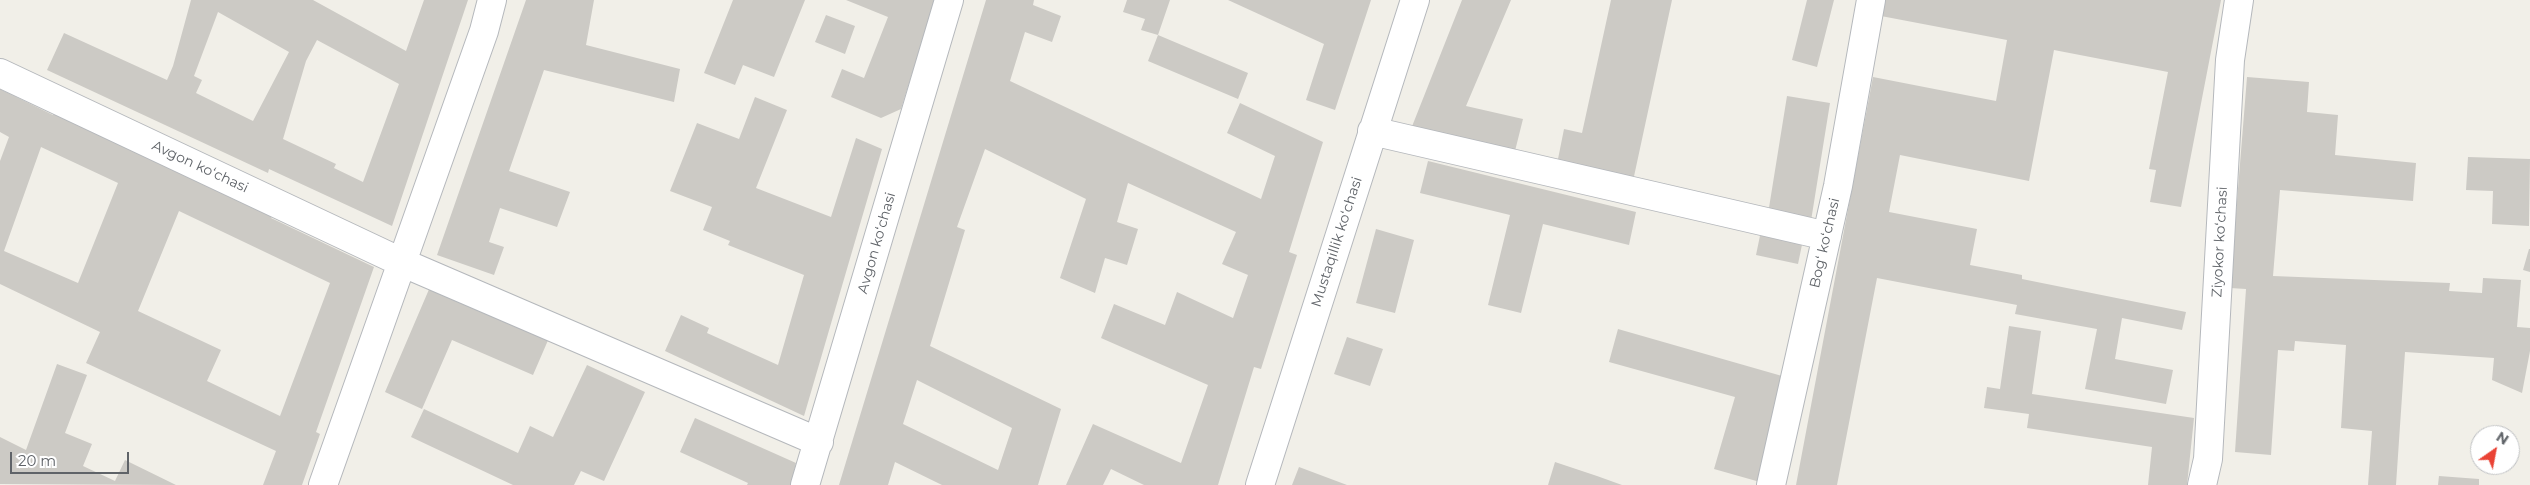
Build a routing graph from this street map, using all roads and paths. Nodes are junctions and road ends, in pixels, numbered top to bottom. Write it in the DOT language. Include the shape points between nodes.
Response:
graph roads {
  1 [pos="492,0"];
  2 [pos="949,0"];
  3 [pos="1415,0"];
  4 [pos="1871,0"];
  5 [pos="2239,0"];
  6 [pos="0,73"];
  7 [pos="1372,130"];
  8 [pos="1827,236"];
  9 [pos="401,262"];
  10 [pos="819,442"];
  11 [pos="324,485"];
  12 [pos="805,485"];
  13 [pos="1260,485"];
  14 [pos="1771,485"];
  15 [pos="2202,485"];
  1 -- 9 [label="street" via="484,31"];
  2 -- 10 [label="street, Avgon koʻchasi"];
  3 -- 7 [label="street, Mustaqillik koʻchasi"];
  4 -- 8 [label="street, Bogʻ koʻchasi"];
  5 -- 15 [label="street, Ziyokor koʻchasi" via="2230,60 2208,459"];
  6 -- 9 [label="street, Avgon koʻchasi"];
  7 -- 8 [label="street"];
  7 -- 13 [label="street, Mustaqillik koʻchasi"];
  8 -- 14 [label="street, Bogʻ koʻchasi"];
  9 -- 10 [label="street, Avgon koʻchasi"];
  9 -- 11 [label="street"];
  10 -- 12 [label="street, Avgon koʻchasi"];
}
